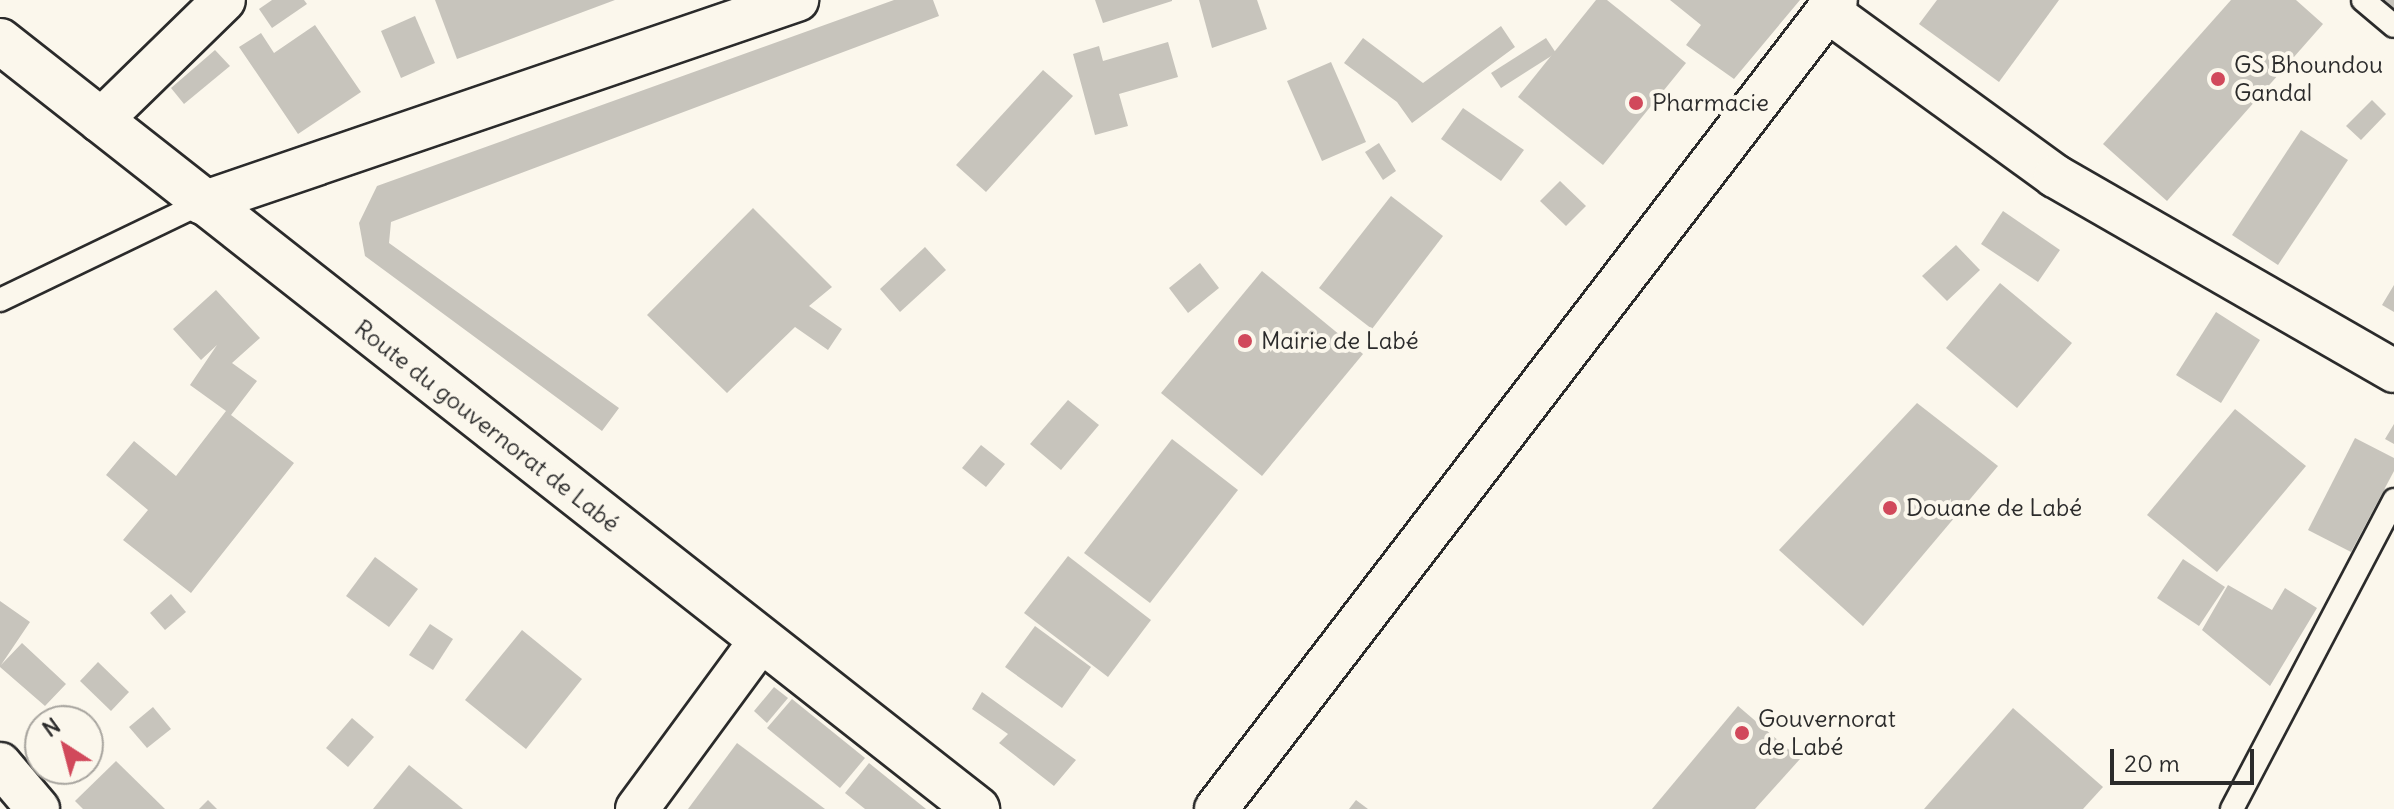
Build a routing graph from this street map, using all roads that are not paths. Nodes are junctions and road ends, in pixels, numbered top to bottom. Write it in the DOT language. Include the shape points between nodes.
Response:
graph roads {
  1 [pos="224,0"];
  2 [pos="797,0"];
  3 [pos="2363,0"];
  4 [pos="1832,5"];
  5 [pos="2394,26"];
  6 [pos="0,41"];
  7 [pos="100,121"];
  8 [pos="202,203"];
  9 [pos="0,300"];
  10 [pos="2394,371"];
  11 [pos="2394,500"];
  12 [pos="761,640"];
  13 [pos="0,764"];
  14 [pos="38,809"];
  15 [pos="637,809"];
  16 [pos="977,809"];
  17 [pos="1216,809"];
  18 [pos="2232,809"];
  1 -- 7 [label="street"];
  2 -- 8 [label="street"];
  3 -- 5 [label="lane"];
  4 -- 10 [label="street" via="2055,176"];
  4 -- 17 [label="street"];
  6 -- 7 [label="street, Route du gouvernorat de Labé"];
  7 -- 8 [label="street, Route du gouvernorat de Labé"];
  8 -- 9 [label="lane"];
  8 -- 12 [label="street, Route du gouvernorat de Labé"];
  11 -- 18 [label="lane"];
  12 -- 15 [label="street"];
  12 -- 16 [label="street, Route du gouvernorat de Labé"];
  13 -- 14 [label="street"];
}
